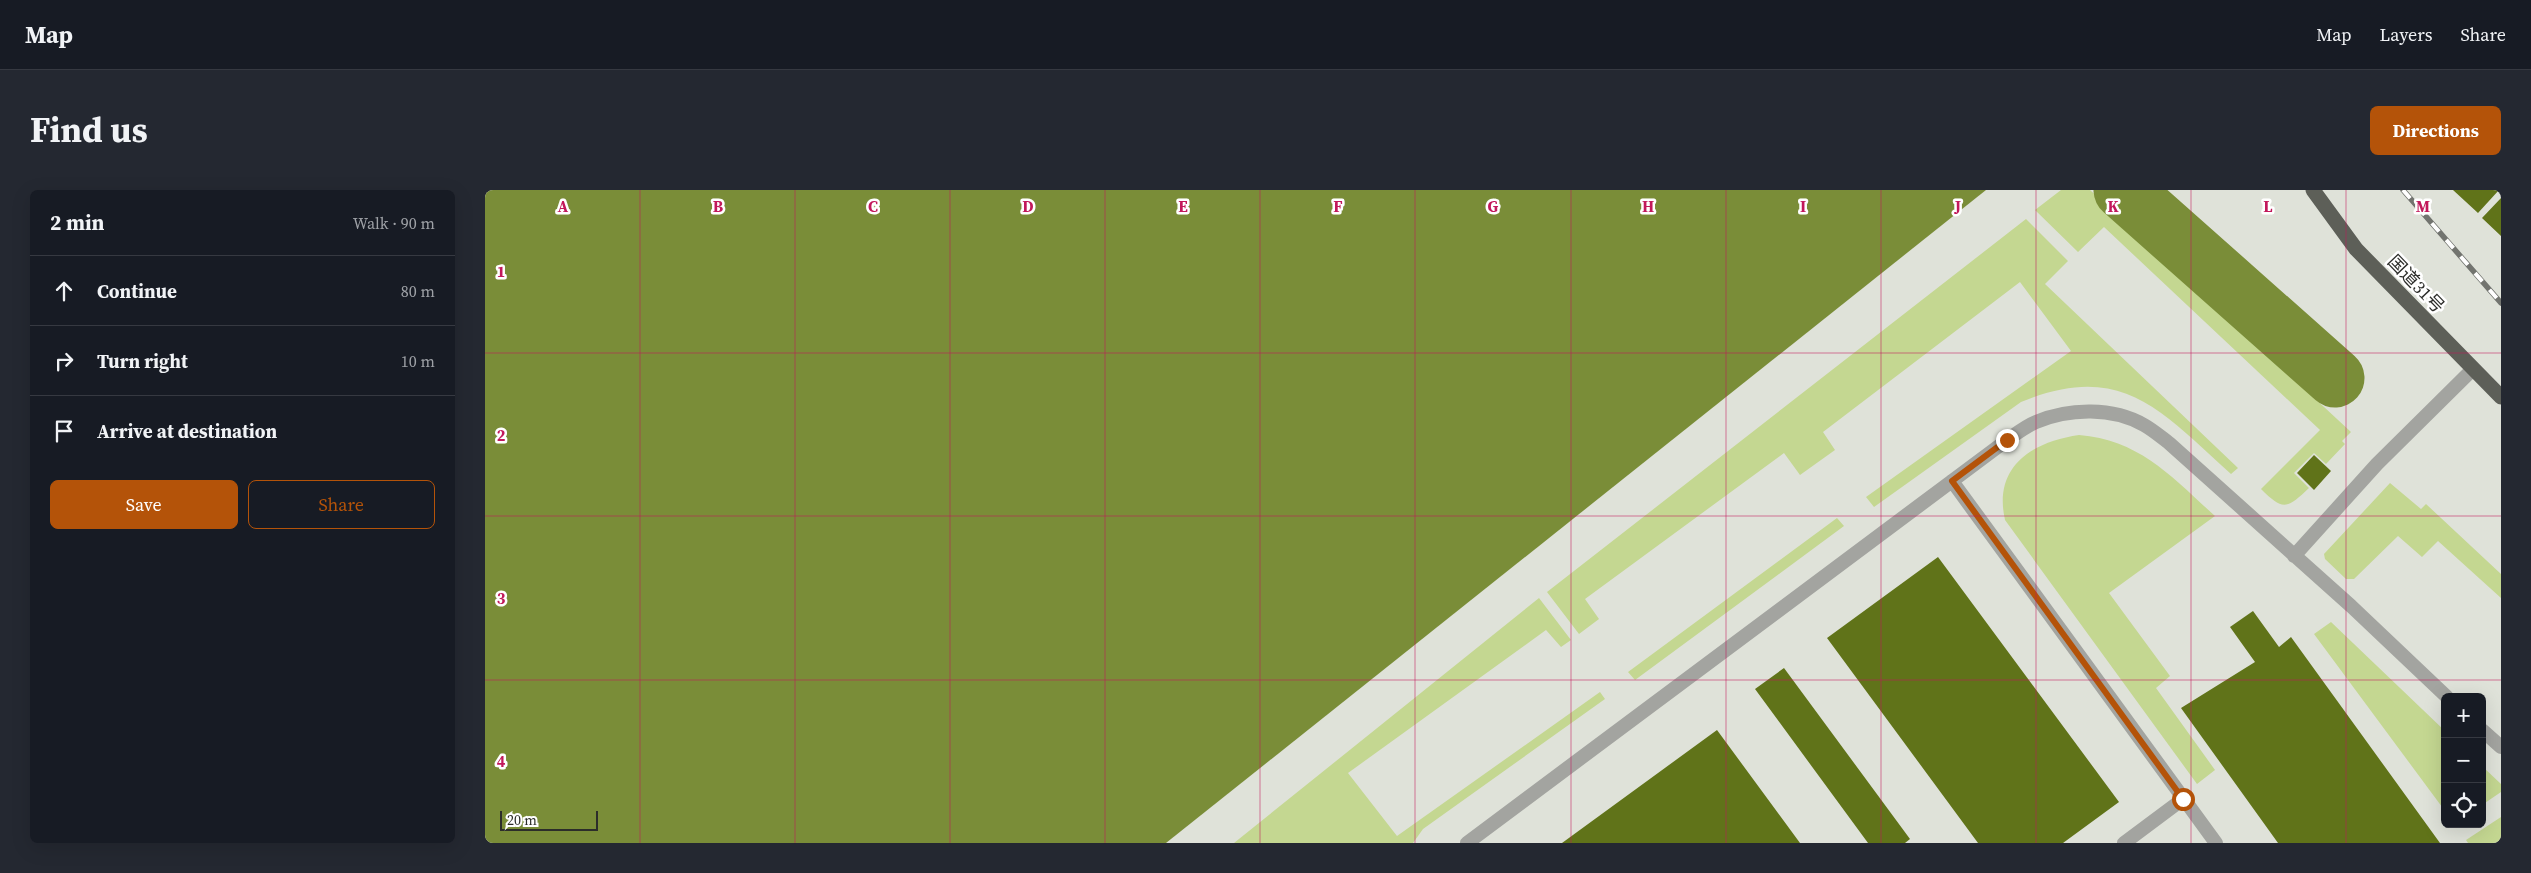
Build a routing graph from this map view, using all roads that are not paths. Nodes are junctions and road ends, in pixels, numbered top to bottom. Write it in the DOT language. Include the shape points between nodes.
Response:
graph roads {
  1 [pos="2313,190"];
  2 [pos="2472,370"];
  3 [pos="2501,397"];
  4 [pos="1952,481"];
  5 [pos="2294,556"];
  6 [pos="2443,693"];
  7 [pos="2486,734"];
  8 [pos="2501,747"];
  9 [pos="2183,799"];
  10 [pos="1467,843"];
  11 [pos="2124,843"];
  12 [pos="2216,843"];
  1 -- 2 [label="highway, 国道31号" via="2356,249"];
  2 -- 3 [label="highway, 国道31号"];
  2 -- 5 [label="lane" via="2377,464"];
  4 -- 5 [label="lane" via="2035,422 2074,412 2120,417 2143,424 2169,443"];
  4 -- 9 [label="lane"];
  4 -- 10 [label="lane"];
  5 -- 6 [label="lane"];
  7 -- 8 [label="lane"];
  9 -- 11 [label="lane"];
  9 -- 12 [label="lane"];
}
